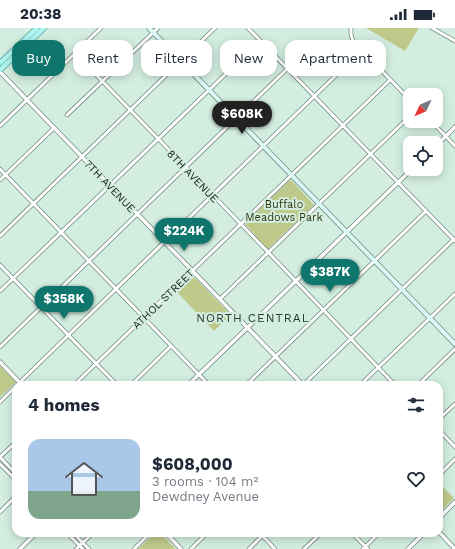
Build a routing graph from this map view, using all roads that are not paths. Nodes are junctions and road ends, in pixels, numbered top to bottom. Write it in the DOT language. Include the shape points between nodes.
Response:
graph roads {
  1 [pos="37,28"];
  2 [pos="44,28"];
  3 [pos="101,28"];
  4 [pos="149,28"];
  5 [pos="158,28"];
  6 [pos="215,28"];
  7 [pos="248,28"];
  8 [pos="351,28"];
  9 [pos="432,28"];
  10 [pos="153,32"];
  11 [pos="89,40"];
  12 [pos="161,40"];
  13 [pos="203,40"];
  14 [pos="259,40"];
  15 [pos="353,40"];
  16 [pos="455,41"];
  17 [pos="73,56"];
  18 [pos="277,59"];
  19 [pos="0,63"];
  20 [pos="285,67"];
  21 [pos="0,71"];
  22 [pos="285,71"];
  23 [pos="96,76"];
  24 [pos="166,76"];
  25 [pos="195,76"];
  26 [pos="224,76"];
  27 [pos="294,76"];
  28 [pos="335,76"];
  29 [pos="386,76"];
  30 [pos="390,80"];
  31 [pos="102,82"];
  32 [pos="209,90"];
  33 [pos="403,93"];
  34 [pos="314,97"];
  35 [pos="27,100"];
  36 [pos="130,111"];
  37 [pos="67,115"];
  38 [pos="236,118"];
  39 [pos="403,123"];
  40 [pos="0,126"];
  41 [pos="342,126"];
  42 [pos="455,127"];
  43 [pos="54,128"];
  44 [pos="437,128"];
  45 [pos="445,136"];
  46 [pos="157,139"];
  47 [pos="264,146"];
  48 [pos="455,146"];
  49 [pos="370,154"];
  50 [pos="82,157"];
  51 [pos="184,167"];
  52 [pos="0,169"];
  53 [pos="6,175"];
  54 [pos="292,175"];
  55 [pos="404,176"];
  56 [pos="0,180"];
  57 [pos="398,182"];
  58 [pos="110,185"];
  59 [pos="213,196"];
  60 [pos="320,203"];
  61 [pos="34,204"];
  62 [pos="426,211"];
  63 [pos="136,213"];
  64 [pos="240,224"];
  65 [pos="61,232"];
  66 [pos="347,232"];
  67 [pos="0,236"];
  68 [pos="454,240"];
  69 [pos="164,243"];
  70 [pos="268,252"];
  71 [pos="88,260"];
  72 [pos="374,261"];
  73 [pos="0,265"];
  74 [pos="192,271"];
  75 [pos="13,278"];
  76 [pos="296,281"];
  77 [pos="402,289"];
  78 [pos="117,290"];
  79 [pos="0,291"];
  80 [pos="455,294"];
  81 [pos="220,300"];
  82 [pos="41,307"];
  83 [pos="323,310"];
  84 [pos="144,318"];
  85 [pos="430,318"];
  86 [pos="248,328"];
  87 [pos="69,336"];
  88 [pos="350,339"];
  89 [pos="455,344"];
  90 [pos="171,346"];
  91 [pos="0,347"];
  92 [pos="455,349"];
  93 [pos="275,356"];
  94 [pos="0,362"];
  95 [pos="96,364"];
  96 [pos="378,368"];
  97 [pos="199,375"];
  98 [pos="16,381"];
  99 [pos="23,381"];
  100 [pos="78,381"];
  101 [pos="113,381"];
  102 [pos="135,381"];
  103 [pos="192,381"];
  104 [pos="205,381"];
  105 [pos="250,381"];
  106 [pos="299,381"];
  107 [pos="307,381"];
  108 [pos="364,381"];
  109 [pos="391,381"];
  110 [pos="422,381"];
  111 [pos="12,391"];
  112 [pos="0,402"];
  113 [pos="455,404"];
  114 [pos="443,415"];
  115 [pos="443,434"];
  116 [pos="12,446"];
  117 [pos="455,447"];
  118 [pos="0,457"];
  119 [pos="455,459"];
  120 [pos="0,464"];
  121 [pos="12,470"];
  122 [pos="443,471"];
  123 [pos="12,476"];
  124 [pos="12,500"];
  125 [pos="455,502"];
  126 [pos="0,512"];
  127 [pos="443,514"];
  128 [pos="443,536"];
  129 [pos="32,537"];
  130 [pos="71,537"];
  131 [pos="77,537"];
  132 [pos="88,537"];
  133 [pos="146,537"];
  134 [pos="170,537"];
  135 [pos="203,537"];
  136 [pos="260,537"];
  137 [pos="265,537"];
  138 [pos="317,537"];
  139 [pos="355,537"];
  140 [pos="375,537"];
  141 [pos="420,537"];
  142 [pos="82,543"];
  143 [pos="79,546"];
  144 [pos="365,548"];
  145 [pos="20,549"];
  146 [pos="76,549"];
  147 [pos="83,549"];
  148 [pos="88,549"];
  149 [pos="134,549"];
  150 [pos="181,549"];
  151 [pos="191,549"];
  152 [pos="249,549"];
  153 [pos="275,549"];
  154 [pos="304,549"];
  155 [pos="408,549"];
  156 [pos="455,549"];
  1 -- 19 [label="main road"];
  2 -- 21 [label="main road"];
  3 -- 11 [label="street"];
  4 -- 10 [label="main road"];
  5 -- 10 [label="street"];
  6 -- 13 [label="street"];
  7 -- 14 [label="street"];
  8 -- 15 [label="street"];
  9 -- 16 [label="street"];
  10 -- 12 [label="main road"];
  10 -- 31 [label="street"];
  17 -- 35 [label="street"];
  18 -- 20 [label="street"];
  21 -- 35 [label="street, 7TH AVENUE"];
  22 -- 38 [label="street"];
  23 -- 31 [label="street, 8TH AVENUE"];
  24 -- 36 [label="street"];
  25 -- 32 [label="main road"];
  26 -- 32 [label="street"];
  27 -- 34 [label="street"];
  28 -- 34 [label="street"];
  29 -- 30 [label="street"];
  30 -- 33 [label="street"];
  30 -- 41 [label="street, ATHOL STREET"];
  31 -- 36 [label="street, 8TH AVENUE"];
  31 -- 37 [label="street"];
  32 -- 38 [label="main road"];
  32 -- 46 [label="street"];
  34 -- 41 [label="street"];
  34 -- 47 [label="street"];
  35 -- 40 [label="street"];
  35 -- 43 [label="street, 7TH AVENUE"];
  36 -- 46 [label="street, 8TH AVENUE"];
  36 -- 50 [label="street"];
  38 -- 47 [label="main road"];
  38 -- 51 [label="street"];
  39 -- 49 [label="street"];
  41 -- 49 [label="street"];
  41 -- 54 [label="street, ATHOL STREET"];
  42 -- 45 [label="street"];
  43 -- 50 [label="street, 7TH AVENUE"];
  43 -- 53 [label="street"];
  44 -- 45 [label="street"];
  45 -- 48 [label="street"];
  46 -- 51 [label="street, 8TH AVENUE"];
  46 -- 58 [label="street"];
  47 -- 54 [label="main road"];
  47 -- 59 [label="street"];
  49 -- 57 [label="street"];
  49 -- 60 [label="street"];
  50 -- 58 [label="street, 7TH AVENUE"];
  50 -- 61 [label="street"];
  51 -- 59 [label="street, 8TH AVENUE"];
  51 -- 63 [label="street"];
  52 -- 53 [label="street"];
  53 -- 56 [label="street"];
  53 -- 61 [label="street"];
  54 -- 60 [label="main road"];
  54 -- 64 [label="street, ATHOL STREET"];
  55 -- 57 [label="street"];
  57 -- 62 [label="street"];
  57 -- 66 [label="street"];
  58 -- 63 [label="street, 7TH AVENUE"];
  58 -- 65 [label="street"];
  59 -- 64 [label="street, 8TH AVENUE"];
  59 -- 69 [label="street"];
  60 -- 66 [label="main road"];
  60 -- 70 [label="street"];
  61 -- 65 [label="street"];
  61 -- 67 [label="street"];
  62 -- 68 [label="street"];
  62 -- 72 [label="street"];
  63 -- 69 [label="street, 7TH AVENUE"];
  63 -- 71 [label="street"];
  64 -- 70 [label="street, 8TH AVENUE"];
  64 -- 74 [label="street, ATHOL STREET"];
  65 -- 71 [label="street"];
  65 -- 75 [label="street"];
  66 -- 72 [label="main road"];
  66 -- 76 [label="street"];
  68 -- 77 [label="street"];
  69 -- 74 [label="street, 7TH AVENUE"];
  69 -- 78 [label="street"];
  70 -- 76 [label="street, 8TH AVENUE"];
  70 -- 81 [label="street"];
  71 -- 78 [label="street"];
  71 -- 82 [label="street"];
  72 -- 77 [label="main road"];
  72 -- 83 [label="street"];
  73 -- 75 [label="street"];
  74 -- 81 [label="street, 7TH AVENUE"];
  74 -- 84 [label="street, ATHOL STREET"];
  75 -- 79 [label="street"];
  75 -- 82 [label="street"];
  76 -- 83 [label="street, 8TH AVENUE"];
  76 -- 86 [label="street"];
  77 -- 85 [label="main road"];
  77 -- 88 [label="street"];
  78 -- 84 [label="street"];
  78 -- 87 [label="street"];
  80 -- 85 [label="street"];
  81 -- 86 [label="street, 7TH AVENUE"];
  82 -- 87 [label="street"];
  82 -- 91 [label="street"];
  83 -- 88 [label="street, 8TH AVENUE"];
  83 -- 93 [label="street"];
  84 -- 90 [label="street"];
  84 -- 95 [label="street, ATHOL STREET"];
  85 -- 89 [label="main road"];
  85 -- 96 [label="street"];
  86 -- 93 [label="street, 7TH AVENUE"];
  86 -- 97 [label="street"];
  87 -- 95 [label="street"];
  87 -- 99 [label="street"];
  88 -- 96 [label="street, 8TH AVENUE"];
  88 -- 107 [label="street"];
  90 -- 97 [label="street"];
  90 -- 102 [label="street"];
  92 -- 110 [label="street"];
  93 -- 105 [label="street"];
  93 -- 106 [label="street, 7TH AVENUE"];
  94 -- 98 [label="street"];
  95 -- 100 [label="street, ATHOL STREET"];
  95 -- 101 [label="street"];
  96 -- 108 [label="street"];
  96 -- 109 [label="street, 8TH AVENUE"];
  97 -- 103 [label="street"];
  97 -- 104 [label="street"];
  111 -- 112 [label="street"];
  113 -- 114 [label="street"];
  115 -- 117 [label="street"];
  116 -- 118 [label="street"];
  118 -- 121 [label="street"];
  119 -- 122 [label="street"];
  120 -- 123 [label="street"];
  124 -- 126 [label="street"];
  125 -- 127 [label="street"];
  128 -- 156 [label="street"];
  129 -- 145 [label="street"];
  130 -- 143 [label="street"];
  131 -- 142 [label="street"];
  132 -- 142 [label="street"];
  133 -- 149 [label="street"];
  134 -- 150 [label="street"];
  135 -- 151 [label="street"];
  136 -- 152 [label="street"];
  137 -- 153 [label="street"];
  138 -- 154 [label="street"];
  139 -- 144 [label="street"];
  140 -- 144 [label="street"];
  141 -- 155 [label="street"];
  142 -- 143 [label="street"];
  142 -- 148 [label="street"];
  143 -- 146 [label="street"];
  143 -- 147 [label="street"];
}
